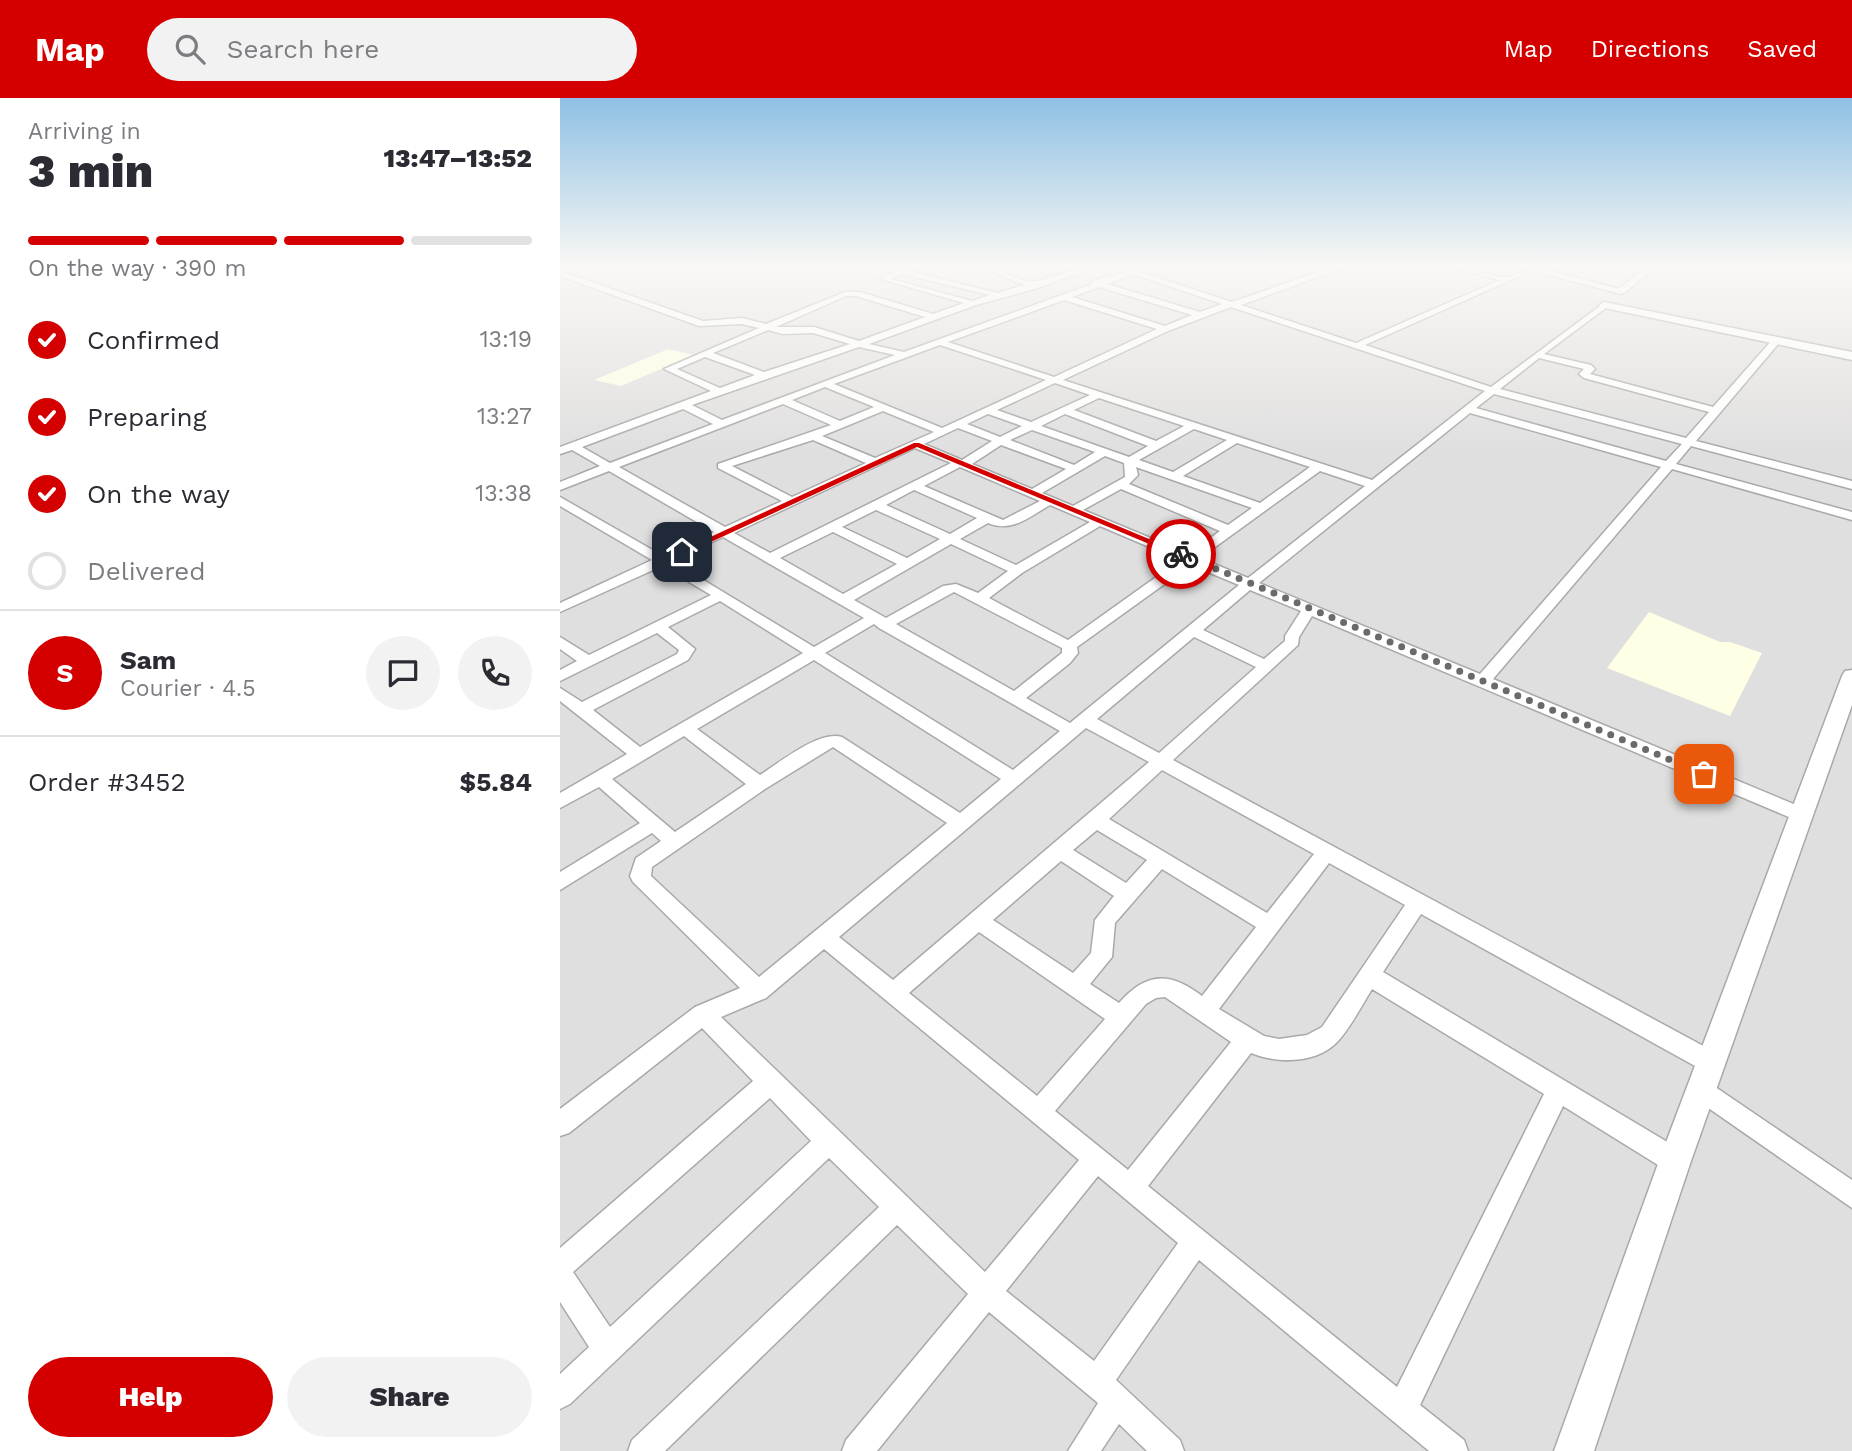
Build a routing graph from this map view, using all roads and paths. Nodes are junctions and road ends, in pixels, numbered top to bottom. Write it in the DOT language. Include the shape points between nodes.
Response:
graph roads {
  1 [pos="768,327"];
  2 [pos="905,327"];
  3 [pos="980,327"];
  4 [pos="1159,327"];
  5 [pos="1169,327"];
  6 [pos="1298,327"];
  7 [pos="1399,327"];
  8 [pos="1574,327"];
  9 [pos="1710,327"];
  10 [pos="1165,329"];
  11 [pos="1776,341"];
  12 [pos="939,342"];
  13 [pos="859,344"];
  14 [pos="1356,346"];
  15 [pos="706,354"];
  16 [pos="905,355"];
  17 [pos="1537,355"];
  18 [pos="1852,356"];
  19 [pos="764,375"];
  20 [pos="1054,380"];
  21 [pos="825,384"];
  22 [pos="1494,391"];
  23 [pos="720,392"];
  24 [pos="1099,394"];
  25 [pos="783,400"];
  26 [pos="683,405"];
  27 [pos="884,407"];
  28 [pos="1470,410"];
  29 [pos="989,411"];
  30 [pos="1067,411"];
  31 [pos="1716,411"];
  32 [pos="722,424"];
  33 [pos="840,425"];
  34 [pos="959,425"];
  35 [pos="1194,425"];
  36 [pos="1032,426"];
  37 [pos="944,432"];
  38 [pos="813,436"];
  39 [pos="1236,439"];
  40 [pos="1000,441"];
  41 [pos="1690,442"];
  42 [pos="917,445"];
  43 [pos="573,446"];
  44 [pos="1158,446"];
  45 [pos="560,451"];
  46 [pos="1104,452"];
  47 [pos="1129,461"];
  48 [pos="877,463"];
  49 [pos="961,463"];
  50 [pos="611,466"];
  51 [pos="1319,466"];
  52 [pos="1669,466"];
  53 [pos="1075,469"];
  54 [pos="1175,476"];
  55 [pos="1121,485"];
  56 [pos="1375,485"];
  57 [pos="1852,485"];
  58 [pos="560,486"];
  59 [pos="914,486"];
  60 [pos="1033,493"];
  61 [pos="1050,500"];
  62 [pos="560,501"];
  63 [pos="793,502"];
  64 [pos="876,505"];
  65 [pos="1260,508"];
  66 [pos="1074,510"];
  67 [pos="1852,516"];
  68 [pos="988,518"];
  69 [pos="1100,521"];
  70 [pos="833,527"];
  71 [pos="1228,530"];
  72 [pos="723,534"];
  73 [pos="949,540"];
  74 [pos="1190,558"];
  75 [pos="768,559"];
  76 [pos="662,562"];
  77 [pos="908,564"];
  78 [pos="1017,570"];
  79 [pos="1250,583"];
  80 [pos="721,595"];
  81 [pos="979,599"];
  82 [pos="842,601"];
  83 [pos="560,608"];
  84 [pos="1310,608"];
  85 [pos="879,622"];
  86 [pos="658,627"];
  87 [pos="1193,631"];
  88 [pos="560,642"];
  89 [pos="1069,646"];
  90 [pos="813,654"];
  91 [pos="589,662"];
  92 [pos="1266,666"];
  93 [pos="560,676"];
  94 [pos="1852,676"];
  95 [pos="1483,681"];
  96 [pos="560,693"];
  97 [pos="1014,699"];
  98 [pos="581,709"];
  99 [pos="1078,726"];
  100 [pos="686,729"];
  101 [pos="639,755"];
  102 [pos="1160,761"];
  103 [pos="600,778"];
  104 [pos="1014,779"];
  105 [pos="759,784"];
  106 [pos="560,801"];
  107 [pos="1802,815"];
  108 [pos="1096,820"];
  109 [pos="961,823"];
  110 [pos="652,824"];
  111 [pos="674,842"];
  112 [pos="1060,851"];
  113 [pos="1326,852"];
  114 [pos="1160,859"];
  115 [pos="560,882"];
  116 [pos="1128,895"];
  117 [pos="1418,902"];
  118 [pos="977,920"];
  119 [pos="1270,925"];
  120 [pos="824,937"];
  121 [pos="1369,975"];
  122 [pos="1074,986"];
  123 [pos="758,991"];
  124 [pos="893,993"];
  125 [pos="1204,1011"];
  126 [pos="703,1014"];
  127 [pos="1121,1017"];
  128 [pos="1246,1041"];
  129 [pos="1707,1077"];
  130 [pos="770,1082"];
  131 [pos="1558,1091"];
  132 [pos="1039,1112"];
  133 [pos="560,1124"];
  134 [pos="828,1141"];
  135 [pos="1096,1159"];
  136 [pos="1675,1161"];
  137 [pos="1130,1187"];
  138 [pos="1852,1195"];
  139 [pos="898,1206"];
  140 [pos="1196,1241"];
  141 [pos="560,1266"];
  142 [pos="560,1277"];
  143 [pos="987,1293"];
  144 [pos="607,1348"];
  145 [pos="1107,1392"];
  146 [pos="560,1394"];
  147 [pos="1402,1409"];
  148 [pos="643,1451"];
  149 [pos="857,1451"];
  150 [pos="1083,1451"];
  151 [pos="1169,1451"];
  152 [pos="1453,1451"];
  153 [pos="1574,1451"];
  1 -- 13 [label="street" via="814,330"];
  1 -- 15 [label="street"];
  2 -- 13 [label="street"];
  3 -- 12 [label="street"];
  4 -- 10 [label="street"];
  5 -- 10 [label="street"];
  6 -- 14 [label="street"];
  7 -- 14 [label="street"];
  8 -- 17 [label="street"];
  9 -- 11 [label="street"];
  10 -- 20 [label="street"];
  11 -- 18 [label="street"];
  11 -- 31 [label="street"];
  12 -- 16 [label="street"];
  12 -- 20 [label="street"];
  13 -- 16 [label="street"];
  13 -- 19 [label="street"];
  14 -- 22 [label="street"];
  15 -- 19 [label="street"];
  15 -- 23 [label="street" via="669,369"];
  16 -- 21 [label="street"];
  17 -- 22 [label="street"];
  17 -- 31 [label="street" via="1590,368 1584,374 1587,376"];
  19 -- 23 [label="street"];
  20 -- 24 [label="street"];
  20 -- 29 [label="street"];
  21 -- 25 [label="street"];
  21 -- 27 [label="street"];
  22 -- 28 [label="street"];
  22 -- 41 [label="street"];
  23 -- 26 [label="street"];
  24 -- 30 [label="street"];
  24 -- 35 [label="street"];
  25 -- 32 [label="street"];
  25 -- 33 [label="street"];
  26 -- 32 [label="street"];
  26 -- 43 [label="street"];
  27 -- 33 [label="street"];
  27 -- 37 [label="street"];
  28 -- 52 [label="street"];
  28 -- 56 [label="street"];
  29 -- 34 [label="street"];
  29 -- 36 [label="street"];
  30 -- 36 [label="street"];
  30 -- 44 [label="street"];
  31 -- 41 [label="street"];
  32 -- 50 [label="street"];
  33 -- 38 [label="street"];
  34 -- 37 [label="street"];
  34 -- 40 [label="street"];
  35 -- 39 [label="street"];
  35 -- 44 [label="street"];
  36 -- 40 [label="street"];
  36 -- 46 [label="street"];
  37 -- 42 [label="street"];
  38 -- 48 [label="street"];
  38 -- 63 [label="street" via="722,466"];
  39 -- 51 [label="street"];
  39 -- 54 [label="street"];
  40 -- 49 [label="street"];
  40 -- 53 [label="street"];
  41 -- 52 [label="street"];
  41 -- 57 [label="street"];
  42 -- 48 [label="street"];
  42 -- 49 [label="street"];
  43 -- 45 [label="street"];
  43 -- 50 [label="street"];
  44 -- 47 [label="street"];
  46 -- 47 [label="street"];
  46 -- 53 [label="street"];
  47 -- 54 [label="street"];
  47 -- 55 [label="street" via="1132,477"];
  48 -- 63 [label="street"];
  49 -- 59 [label="street"];
  49 -- 60 [label="street"];
  50 -- 58 [label="street"];
  50 -- 72 [label="street"];
  51 -- 56 [label="street"];
  51 -- 65 [label="street"];
  52 -- 67 [label="street"];
  52 -- 95 [label="street"];
  53 -- 60 [label="street"];
  54 -- 65 [label="street"];
  55 -- 66 [label="street"];
  55 -- 71 [label="street"];
  56 -- 79 [label="street"];
  59 -- 64 [label="street"];
  59 -- 68 [label="street"];
  60 -- 61 [label="street"];
  61 -- 66 [label="street"];
  61 -- 68 [label="street" via="1008,524"];
  62 -- 76 [label="street"];
  63 -- 72 [label="street"];
  64 -- 70 [label="street"];
  64 -- 73 [label="street"];
  65 -- 71 [label="street"];
  66 -- 69 [label="street"];
  68 -- 73 [label="street"];
  69 -- 74 [label="street"];
  69 -- 78 [label="street"];
  70 -- 75 [label="street"];
  70 -- 77 [label="street"];
  71 -- 74 [label="street"];
  72 -- 75 [label="street"];
  72 -- 76 [label="street"];
  73 -- 77 [label="street"];
  73 -- 78 [label="street"];
  74 -- 79 [label="street"];
  74 -- 89 [label="street"];
  75 -- 82 [label="street"];
  76 -- 80 [label="street"];
  76 -- 83 [label="street"];
  77 -- 82 [label="street"];
  78 -- 81 [label="street"];
  79 -- 84 [label="street"];
  79 -- 87 [label="street"];
  80 -- 86 [label="street"];
  80 -- 90 [label="street"];
  81 -- 85 [label="street" via="957,587 948,589"];
  81 -- 89 [label="street"];
  82 -- 85 [label="street"];
  84 -- 92 [label="street" via="1292,636 1293,642"];
  84 -- 95 [label="street"];
  85 -- 90 [label="street"];
  85 -- 97 [label="street"];
  86 -- 91 [label="street"];
  86 -- 98 [label="street" via="687,649 683,657"];
  87 -- 92 [label="street"];
  87 -- 99 [label="street"];
  88 -- 91 [label="street"];
  89 -- 97 [label="street" via="1065,660"];
  90 -- 100 [label="street"];
  90 -- 104 [label="street"];
  91 -- 93 [label="street"];
  92 -- 102 [label="street"];
  94 -- 107 [label="street"];
  95 -- 107 [label="street"];
  96 -- 98 [label="street"];
  97 -- 99 [label="street"];
  98 -- 101 [label="street"];
  99 -- 102 [label="street"];
  99 -- 104 [label="street"];
  100 -- 101 [label="street"];
  100 -- 105 [label="street"];
  101 -- 103 [label="street"];
  102 -- 108 [label="street"];
  102 -- 113 [label="street"];
  103 -- 106 [label="street"];
  103 -- 110 [label="street"];
  104 -- 109 [label="street"];
  105 -- 109 [label="street" via="824,743 836,741"];
  105 -- 111 [label="street"];
  107 -- 129 [label="street"];
  108 -- 112 [label="street"];
  108 -- 114 [label="street"];
  109 -- 120 [label="street"];
  110 -- 111 [label="street"];
  110 -- 115 [label="street"];
  111 -- 123 [label="street" via="643,863 640,876"];
  112 -- 116 [label="street"];
  112 -- 118 [label="street"];
  113 -- 117 [label="street"];
  113 -- 119 [label="street"];
  114 -- 116 [label="street"];
  114 -- 119 [label="street"];
  116 -- 122 [label="street" via="1105,920 1101,957"];
  117 -- 121 [label="street"];
  117 -- 129 [label="street"];
  118 -- 122 [label="street"];
  118 -- 124 [label="street"];
  119 -- 125 [label="street"];
  120 -- 123 [label="street"];
  120 -- 124 [label="street"];
  121 -- 128 [label="street" via="1329,1034 1314,1045 1272,1050"];
  121 -- 131 [label="street"];
  122 -- 127 [label="street"];
  123 -- 126 [label="street"];
  124 -- 132 [label="street"];
  125 -- 127 [label="street" via="1173,988 1162,986 1150,988"];
  125 -- 128 [label="street"];
  126 -- 130 [label="street"];
  126 -- 133 [label="street"];
  127 -- 132 [label="street"];
  128 -- 137 [label="street"];
  129 -- 136 [label="street"];
  129 -- 138 [label="street"];
  130 -- 134 [label="street"];
  130 -- 141 [label="street"];
  131 -- 136 [label="street"];
  131 -- 147 [label="street"];
  132 -- 135 [label="street"];
  134 -- 139 [label="street"];
  134 -- 144 [label="street"];
  135 -- 137 [label="street"];
  135 -- 143 [label="street"];
  136 -- 153 [label="street"];
  137 -- 140 [label="street"];
  139 -- 143 [label="street"];
  139 -- 148 [label="street"];
  140 -- 145 [label="street"];
  140 -- 147 [label="street"];
  142 -- 144 [label="street"];
  143 -- 145 [label="street"];
  143 -- 149 [label="street"];
  144 -- 146 [label="street"];
  145 -- 150 [label="street"];
  145 -- 151 [label="street"];
  147 -- 152 [label="street"];
}
